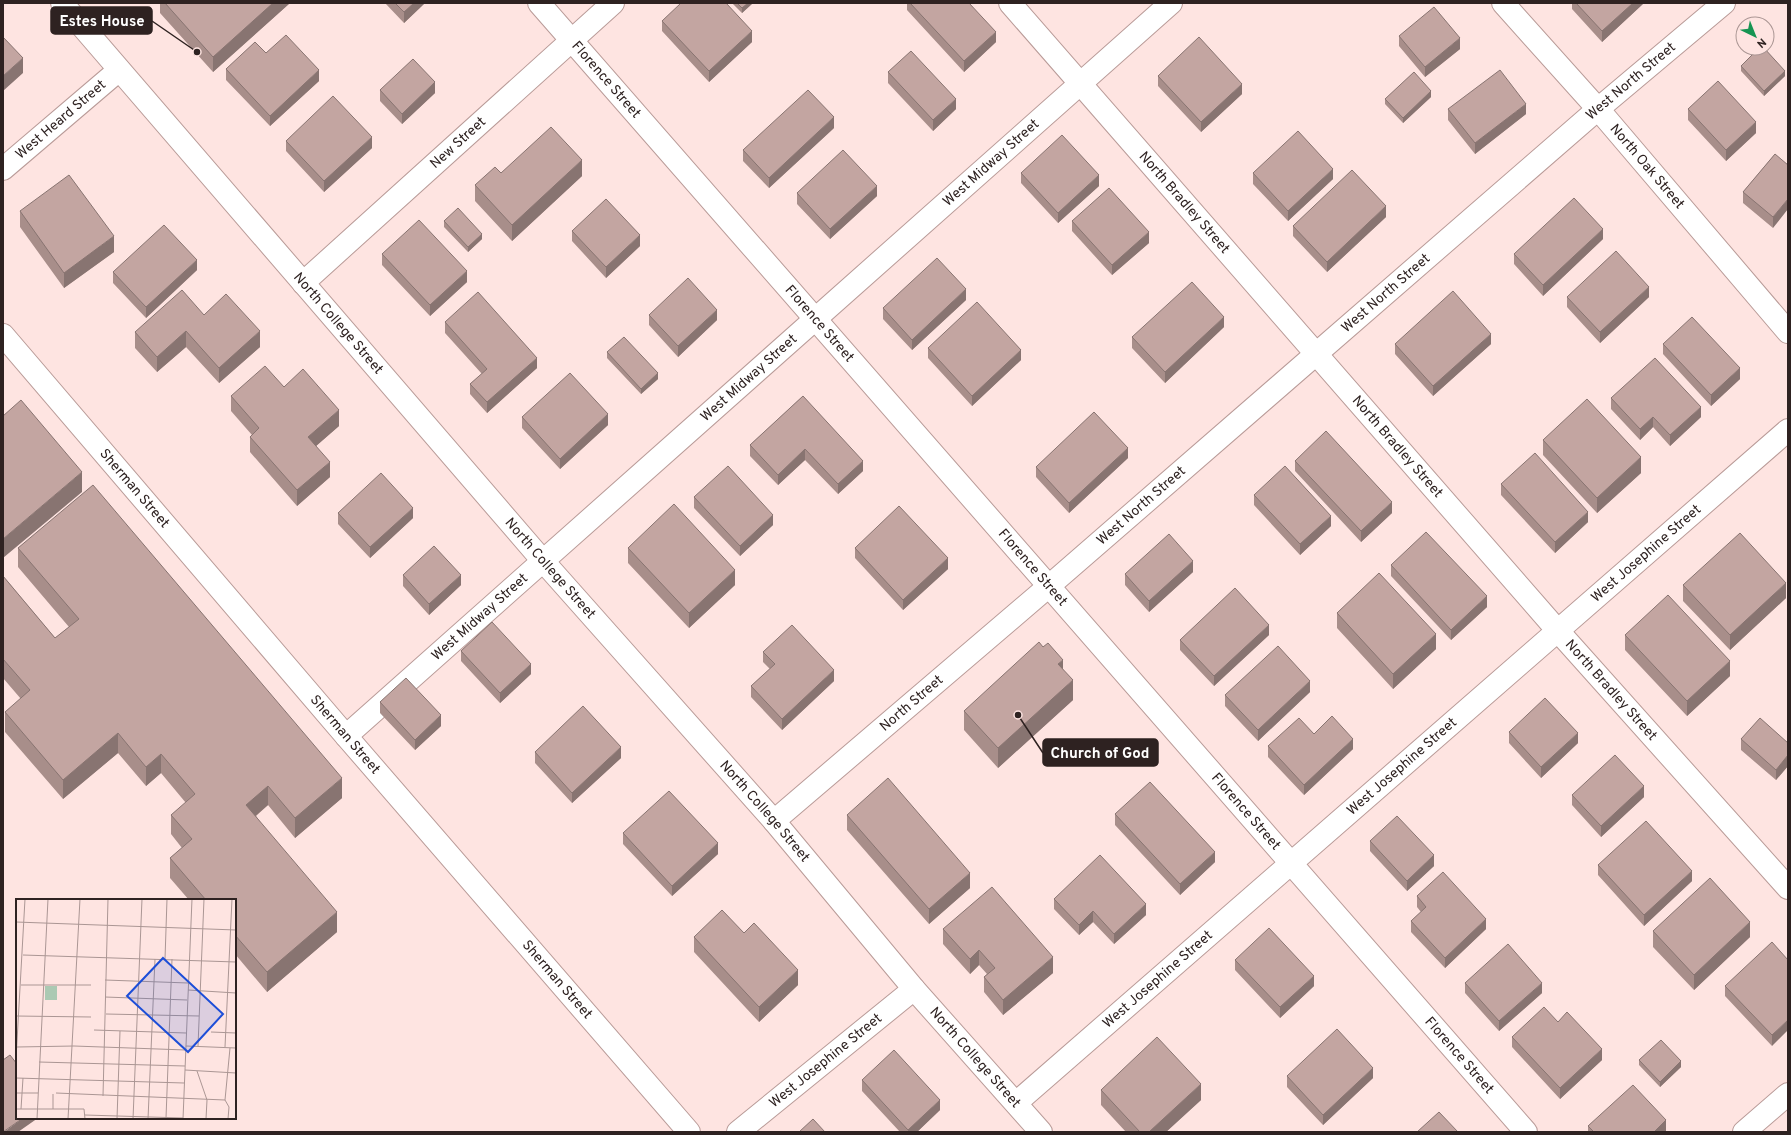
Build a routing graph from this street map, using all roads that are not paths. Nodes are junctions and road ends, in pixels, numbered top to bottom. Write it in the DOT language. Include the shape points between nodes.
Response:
graph roads {
  1 [pos="62,3"];
  2 [pos="539,3"];
  3 [pos="613,3"];
  4 [pos="1010,3"];
  5 [pos="1171,3"];
  6 [pos="1503,3"];
  7 [pos="1724,3"];
  8 [pos="572,40"];
  9 [pos="119,70"];
  10 [pos="1080,84"];
  11 [pos="1598,109"];
  12 [pos="3,169"];
  13 [pos="303,283"];
  14 [pos="816,319"];
  15 [pos="1788,332"];
  16 [pos="3,335"];
  17 [pos="1317,354"];
  18 [pos="1788,430"];
  19 [pos="543,561"];
  20 [pos="1049,586"];
  21 [pos="1558,631"];
  22 [pos="346,736"];
  23 [pos="774,821"];
  24 [pos="1291,863"];
  25 [pos="1788,888"];
  26 [pos="914,989"];
  27 [pos="1788,1094"];
  28 [pos="1016,1103"];
  29 [pos="689,1132"];
  30 [pos="738,1132"];
  31 [pos="1041,1132"];
  32 [pos="1526,1132"];
  33 [pos="1744,1132"];
  1 -- 9 [label="street, North College Street"];
  2 -- 8 [label="street, Florence Street"];
  3 -- 8 [label="street, New Street"];
  4 -- 10 [label="street, North Bradley Street"];
  5 -- 10 [label="street, West Midway Street"];
  6 -- 11 [label="street, North Oak Street"];
  7 -- 11 [label="street, West North Street"];
  8 -- 13 [label="street, New Street"];
  8 -- 14 [label="street, Florence Street"];
  9 -- 12 [label="street, West Heard Street"];
  9 -- 13 [label="street, North College Street"];
  10 -- 14 [label="street, West Midway Street"];
  10 -- 17 [label="street, North Bradley Street"];
  11 -- 15 [label="street, North Oak Street"];
  11 -- 17 [label="street, West North Street"];
  13 -- 19 [label="street, North College Street"];
  14 -- 19 [label="street, West Midway Street"];
  14 -- 20 [label="street, Florence Street"];
  16 -- 22 [label="street, Sherman Street"];
  17 -- 20 [label="street, West North Street"];
  17 -- 21 [label="street, North Bradley Street"];
  18 -- 21 [label="street, West Josephine Street"];
  19 -- 22 [label="street, West Midway Street"];
  19 -- 23 [label="street, North College Street"];
  20 -- 23 [label="street, North Street"];
  20 -- 24 [label="street, Florence Street"];
  21 -- 24 [label="street, West Josephine Street"];
  21 -- 25 [label="street, North Bradley Street"];
  22 -- 29 [label="street, Sherman Street"];
  23 -- 26 [label="street, North College Street"];
  24 -- 28 [label="street, West Josephine Street"];
  24 -- 32 [label="street, Florence Street"];
  26 -- 28 [label="street, North College Street"];
  26 -- 30 [label="street, West Josephine Street"];
  27 -- 33 [label="street"];
  28 -- 31 [label="street, North College Street"];
}
